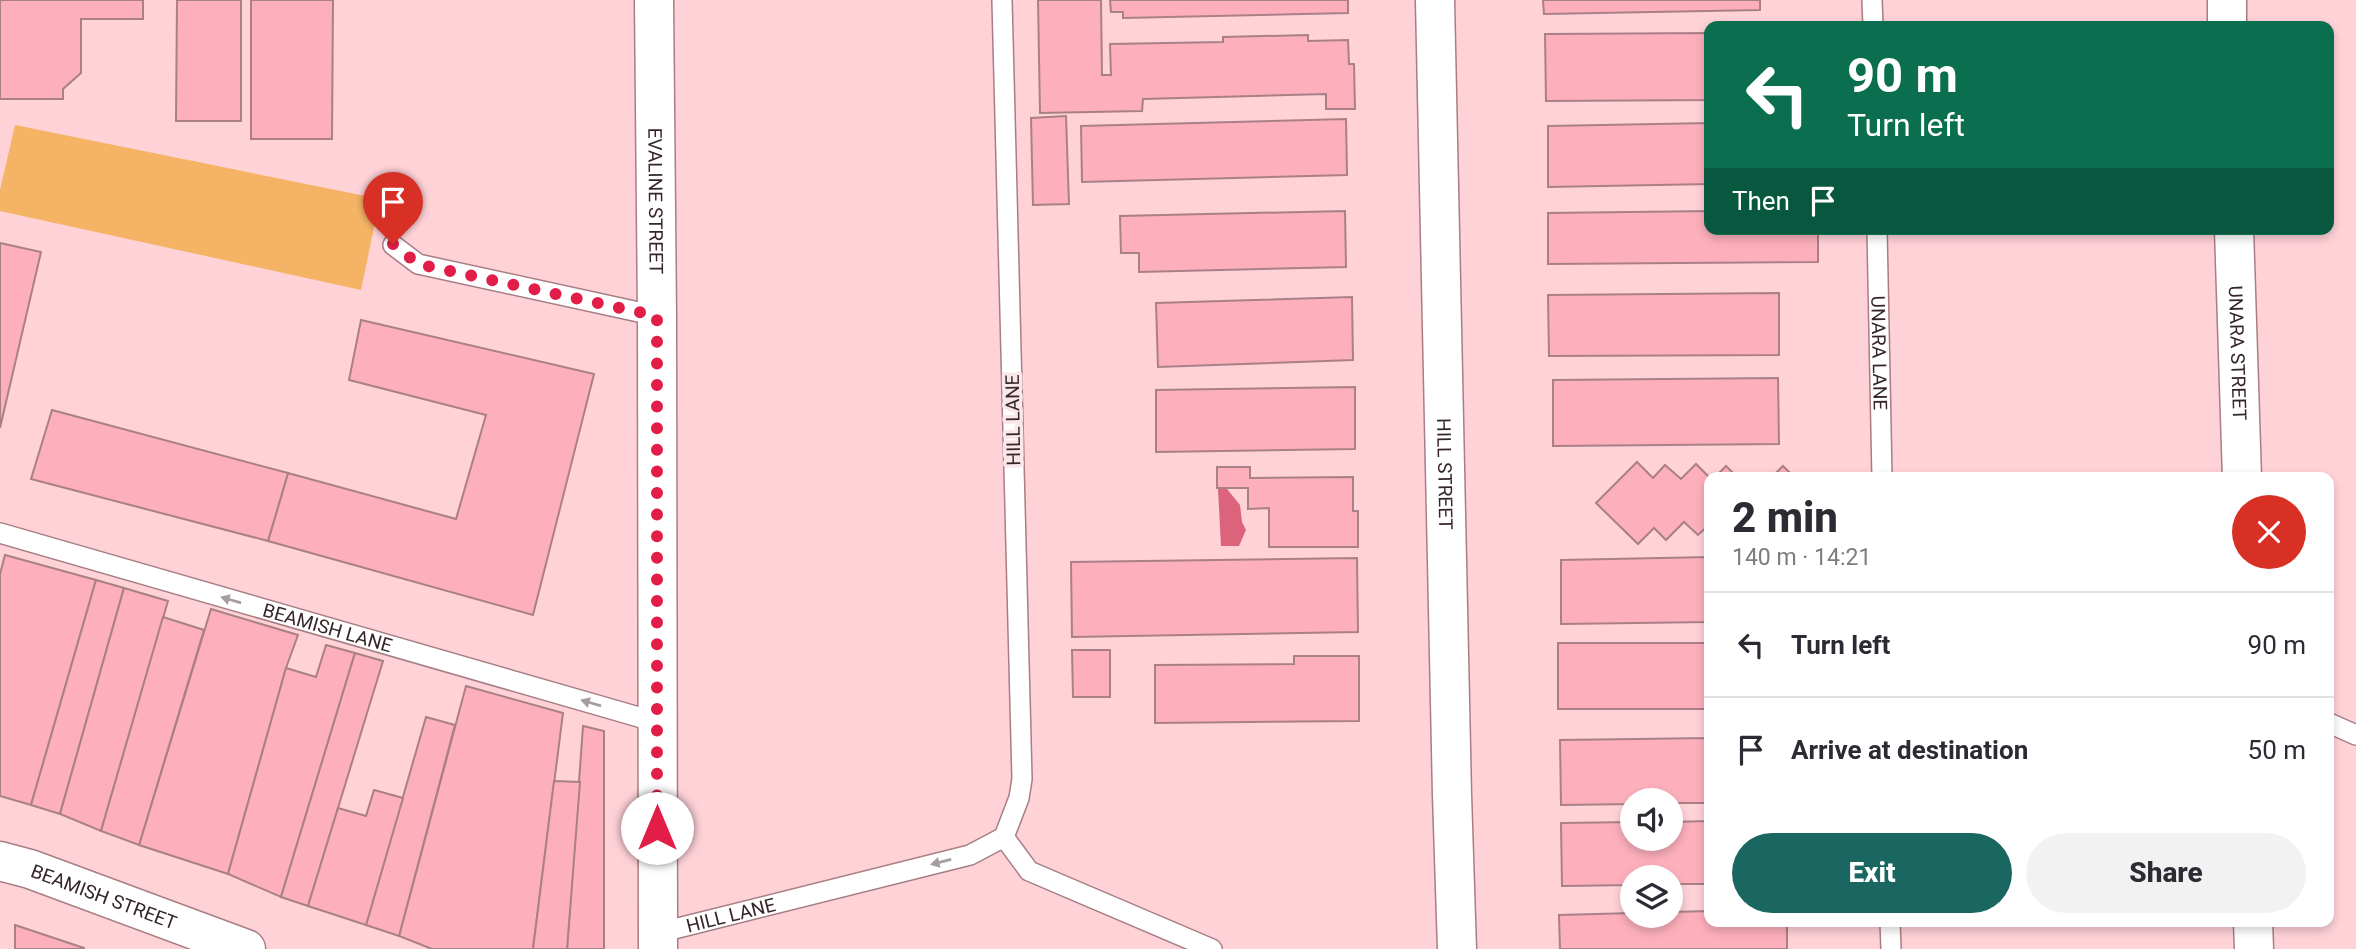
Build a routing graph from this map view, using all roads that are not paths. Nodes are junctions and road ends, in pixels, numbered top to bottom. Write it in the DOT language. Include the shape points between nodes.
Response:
graph roads {
  1 [pos="654,0"];
  2 [pos="1002,0"];
  3 [pos="1435,0"];
  4 [pos="1872,0"];
  5 [pos="2227,0"];
  6 [pos="1873,21"];
  7 [pos="2227,21"];
  8 [pos="1877,235"];
  9 [pos="2234,235"];
  10 [pos="393,244"];
  11 [pos="657,316"];
  12 [pos="1882,472"];
  13 [pos="2242,472"];
  14 [pos="0,533"];
  15 [pos="656,722"];
  16 [pos="2334,725"];
  17 [pos="2356,734"];
  18 [pos="1004,837"];
  19 [pos="0,861"];
  20 [pos="1890,927"];
  21 [pos="2253,927"];
  22 [pos="658,941"];
  23 [pos="246,949"];
  24 [pos="1212,949"];
  25 [pos="1457,949"];
  26 [pos="1891,949"];
  27 [pos="2254,949"];
  1 -- 11 [label="street, EVALINE STREET"];
  2 -- 18 [label="lane, HILL LANE" via="1022,779"];
  3 -- 25 [label="street, HILL STREET"];
  4 -- 6 [label="lane"];
  5 -- 7 [label="street"];
  8 -- 12 [label="lane, UNARA LANE"];
  9 -- 13 [label="street, UNARA STREET"];
  10 -- 11 [label="lane" via="418,264"];
  11 -- 15 [label="street, EVALINE STREET"];
  15 -- 14 [label="lane, BEAMISH LANE, one-way"];
  15 -- 22 [label="street, EVALINE STREET"];
  16 -- 17 [label="lane"];
  18 -- 22 [label="lane, HILL LANE, one-way" via="970,855"];
  18 -- 24 [label="lane" via="1029,871"];
  19 -- 23 [label="street, BEAMISH STREET"];
  20 -- 26 [label="lane"];
  21 -- 27 [label="street"];
}
